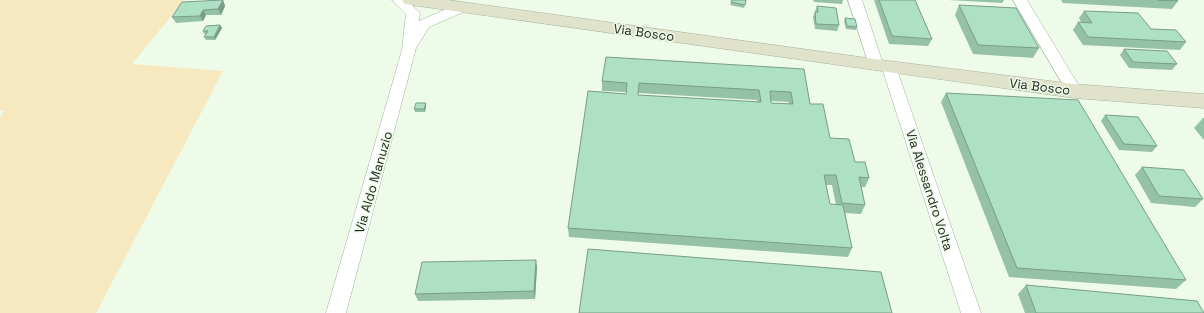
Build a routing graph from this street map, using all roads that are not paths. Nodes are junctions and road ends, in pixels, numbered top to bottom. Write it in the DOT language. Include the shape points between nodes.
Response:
graph roads {
  1 [pos="399,0"];
  2 [pos="855,0"];
  3 [pos="1020,0"];
  4 [pos="412,7"];
  5 [pos="435,10"];
  6 [pos="409,50"];
  7 [pos="883,66"];
  8 [pos="1074,91"];
  9 [pos="1204,101"];
  10 [pos="336,313"];
  11 [pos="971,313"];
  1 -- 4 [label="street"];
  2 -- 7 [label="street"];
  3 -- 8 [label="street"];
  4 -- 5 [label="street, Via Bosco"];
  4 -- 6 [label="street, Via Aldo Manuzio"];
  5 -- 6 [label="street, Via Aldo Manuzio"];
  5 -- 7 [label="street, Via Bosco" via="463,7"];
  6 -- 10 [label="street, Via Aldo Manuzio"];
  7 -- 8 [label="street, Via Bosco"];
  7 -- 11 [label="street, Via Alessandro Volta"];
  8 -- 9 [label="street, Via Bosco"];
}
